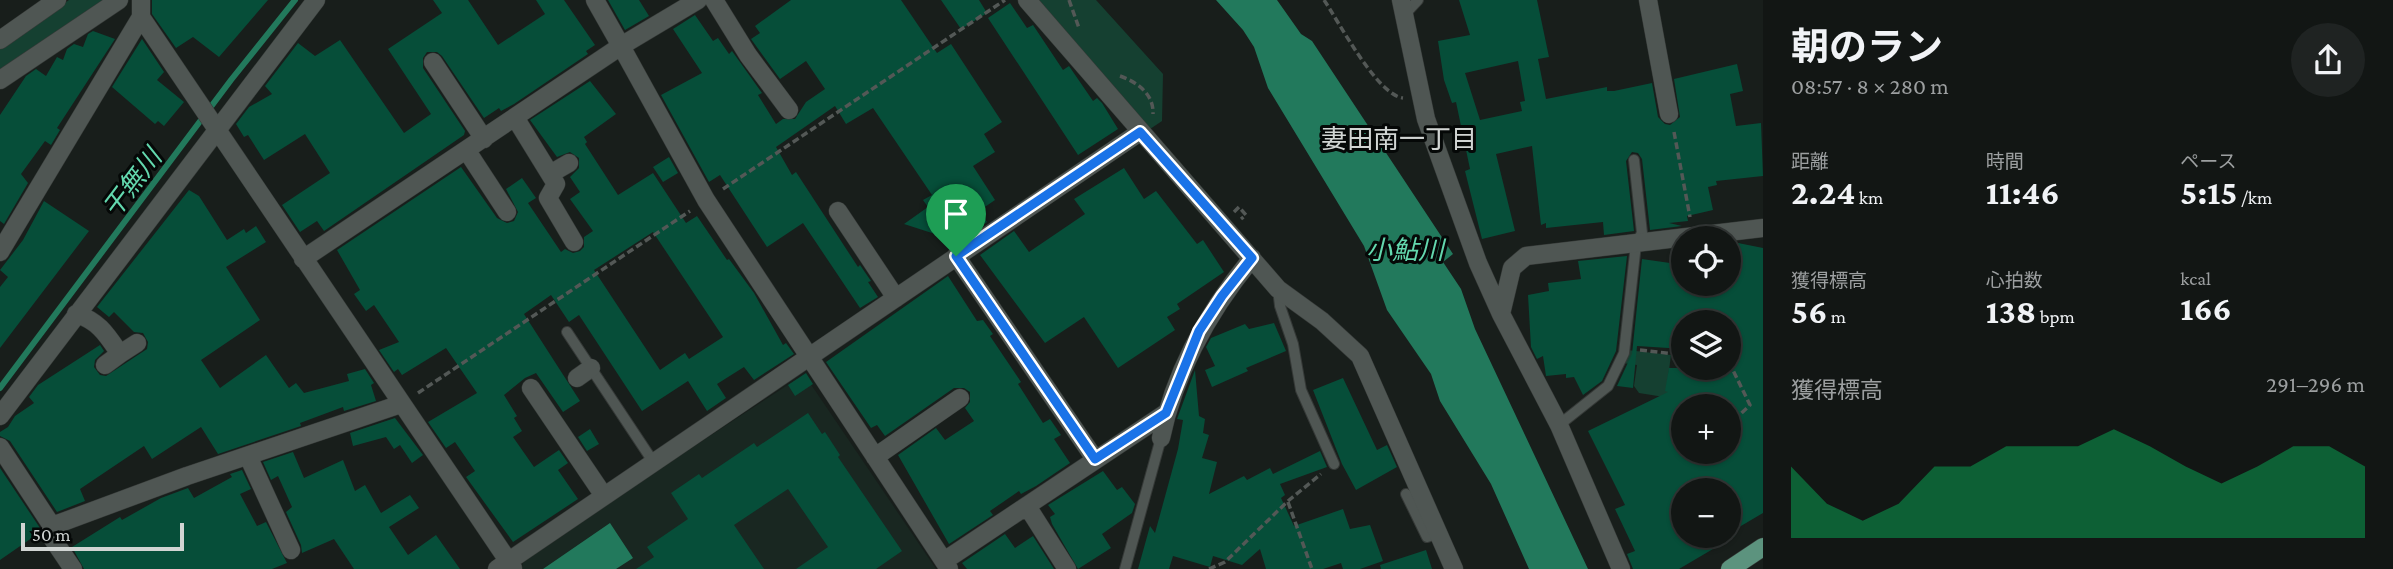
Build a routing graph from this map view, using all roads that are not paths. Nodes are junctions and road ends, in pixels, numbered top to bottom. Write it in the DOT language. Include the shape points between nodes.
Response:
graph roads {
  1 [pos="57,0"];
  2 [pos="119,0"];
  3 [pos="316,0"];
  4 [pos="595,0"];
  5 [pos="698,0"];
  6 [pos="714,0"];
  7 [pos="1027,0"];
  8 [pos="1418,0"];
  9 [pos="1648,0"];
  10 [pos="1403,7"];
  11 [pos="141,9"];
  12 [pos="0,40"];
  13 [pos="621,46"];
  14 [pos="433,62"];
  15 [pos="0,80"];
  16 [pos="789,110"];
  17 [pos="1669,114"];
  18 [pos="516,118"];
  19 [pos="214,126"];
  20 [pos="1140,132"];
  21 [pos="484,139"];
  22 [pos="467,150"];
  23 [pos="1634,160"];
  24 [pos="569,163"];
  25 [pos="550,174"];
  26 [pos="838,211"];
  27 [pos="507,212"];
  28 [pos="1763,228"];
  29 [pos="574,242"];
  30 [pos="2,244"];
  31 [pos="1636,244"];
  32 [pos="956,256"];
  33 [pos="1252,258"];
  34 [pos="303,259"];
  35 [pos="1278,289"];
  36 [pos="896,298"];
  37 [pos="76,314"];
  38 [pos="1501,314"];
  39 [pos="567,332"];
  40 [pos="137,342"];
  41 [pos="120,354"];
  42 [pos="812,356"];
  43 [pos="104,365"];
  44 [pos="530,388"];
  45 [pos="947,400"];
  46 [pos="401,404"];
  47 [pos="544,407"];
  48 [pos="1166,413"];
  49 [pos="0,416"];
  50 [pos="528,418"];
  51 [pos="1559,425"];
  52 [pos="1161,438"];
  53 [pos="0,447"];
  54 [pos="248,456"];
  55 [pos="876,457"];
  56 [pos="1095,459"];
  57 [pos="654,463"];
  58 [pos="1334,464"];
  59 [pos="1406,494"];
  60 [pos="604,496"];
  61 [pos="1027,506"];
  62 [pos="52,526"];
  63 [pos="1439,533"];
  64 [pos="1763,547"];
  65 [pos="291,550"];
  66 [pos="947,565"];
  67 [pos="506,566"];
  68 [pos="73,569"];
  69 [pos="1067,569"];
  70 [pos="1125,569"];
  71 [pos="1454,569"];
  72 [pos="1621,569"];
  73 [pos="1730,569"];
  1 -- 12 [label="street"];
  2 -- 15 [label="street"];
  3 -- 19 [label="street"];
  4 -- 13 [label="street"];
  5 -- 13 [label="street"];
  6 -- 16 [label="street" via="748,55 785,91"];
  7 -- 20 [label="street"];
  8 -- 10 [label="lane"];
  9 -- 17 [label="street"];
  10 -- 38 [label="street" via="1422,101"];
  11 -- 19 [label="street"];
  11 -- 30 [label="street"];
  13 -- 18 [label="street"];
  13 -- 42 [label="street" via="706,200"];
  14 -- 21 [label="street"];
  18 -- 21 [label="street"];
  18 -- 25 [label="street"];
  19 -- 34 [label="street"];
  19 -- 37 [label="street"];
  20 -- 32 [label="street"];
  20 -- 33 [label="street"];
  21 -- 22 [label="street"];
  22 -- 27 [label="street"];
  22 -- 34 [label="street"];
  23 -- 31 [label="lane" via="1643,233"];
  24 -- 25 [label="street"];
  25 -- 29 [label="street" via="556,184 548,198"];
  26 -- 36 [label="street"];
  28 -- 31 [label="street"];
  31 -- 38 [label="street" via="1526,256 1512,268"];
  31 -- 51 [label="lane" via="1625,349 1608,386"];
  32 -- 36 [label="street"];
  32 -- 56 [label="street"];
  33 -- 35 [label="street"];
  33 -- 48 [label="street" via="1199,331"];
  34 -- 46 [label="street"];
  35 -- 58 [label="lane" via="1301,390"];
  35 -- 63 [label="street" via="1360,356"];
  36 -- 42 [label="street"];
  37 -- 41 [label="street" via="100,326"];
  37 -- 49 [label="street"];
  38 -- 51 [label="street"];
  39 -- 57 [label="lane" via="584,373"];
  40 -- 41 [label="street"];
  41 -- 43 [label="street"];
  42 -- 55 [label="street"];
  42 -- 57 [label="street"];
  44 -- 47 [label="street"];
  45 -- 55 [label="street"];
  46 -- 54 [label="street"];
  46 -- 67 [label="street"];
  47 -- 50 [label="street"];
  47 -- 60 [label="street"];
  48 -- 52 [label="street"];
  48 -- 56 [label="street"];
  51 -- 72 [label="street"];
  52 -- 70 [label="lane"];
  53 -- 62 [label="street"];
  54 -- 62 [label="street"];
  54 -- 65 [label="street"];
  55 -- 66 [label="street"];
  56 -- 61 [label="street"];
  57 -- 60 [label="street"];
  59 -- 63 [label="lane" via="1427,537"];
  60 -- 67 [label="street"];
  61 -- 66 [label="street"];
  61 -- 69 [label="street"];
  62 -- 68 [label="street" via="50,535"];
  63 -- 71 [label="street"];
  64 -- 73 [label="main road"];
}
